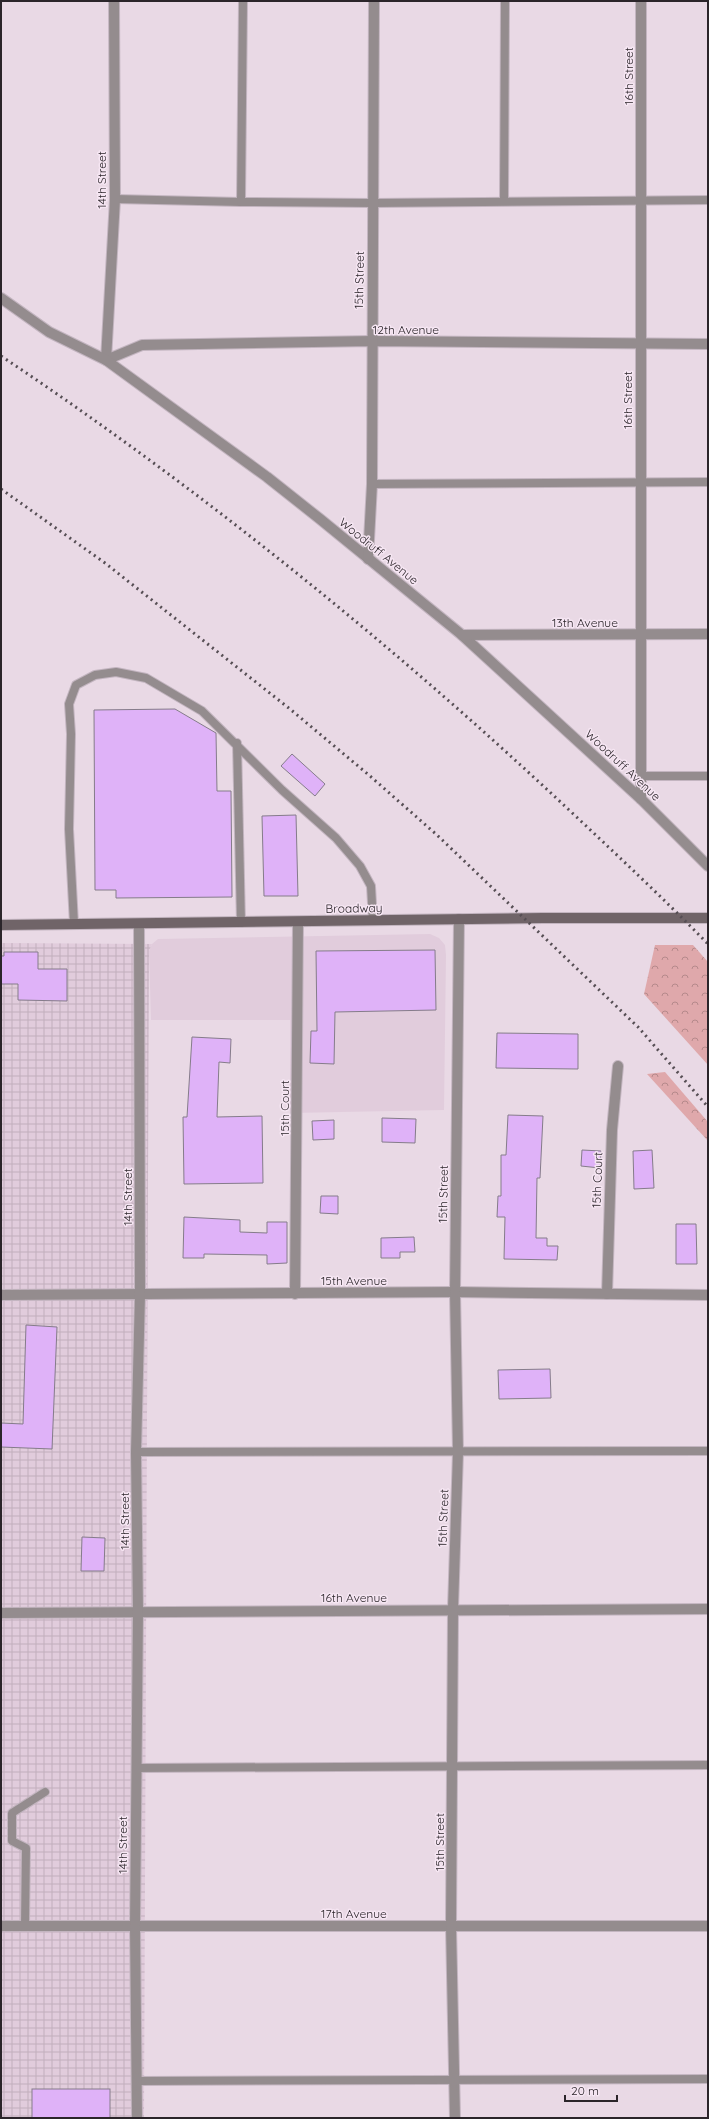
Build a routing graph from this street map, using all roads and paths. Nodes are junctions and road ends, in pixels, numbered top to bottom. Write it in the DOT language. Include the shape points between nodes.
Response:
graph roads {
  1 [pos="114,1"];
  2 [pos="243,1"];
  3 [pos="374,1"];
  4 [pos="505,1"];
  5 [pos="641,1"];
  6 [pos="115,200"];
  7 [pos="708,200"];
  8 [pos="504,201"];
  9 [pos="640,201"];
  10 [pos="241,202"];
  11 [pos="373,203"];
  12 [pos="1,298"];
  13 [pos="372,341"];
  14 [pos="640,344"];
  15 [pos="708,344"];
  16 [pos="106,360"];
  17 [pos="708,482"];
  18 [pos="641,483"];
  19 [pos="372,484"];
  20 [pos="368,559"];
  21 [pos="708,634"];
  22 [pos="462,635"];
  23 [pos="641,635"];
  24 [pos="236,743"];
  25 [pos="641,776"];
  26 [pos="708,776"];
  27 [pos="641,799"];
  28 [pos="708,866"];
  29 [pos="708,918"];
  30 [pos="459,919"];
  31 [pos="373,921"];
  32 [pos="298,922"];
  33 [pos="241,923"];
  34 [pos="74,924"];
  35 [pos="139,924"];
  36 [pos="1,925"];
  37 [pos="618,1066"];
  38 [pos="455,1292"];
  39 [pos="140,1294"];
  40 [pos="295,1294"];
  41 [pos="607,1294"];
  42 [pos="1,1295"];
  43 [pos="708,1295"];
  44 [pos="708,1451"];
  45 [pos="136,1452"];
  46 [pos="458,1452"];
  47 [pos="453,1609"];
  48 [pos="708,1609"];
  49 [pos="138,1611"];
  50 [pos="1,1613"];
  51 [pos="708,1765"];
  52 [pos="453,1766"];
  53 [pos="136,1768"];
  54 [pos="45,1792"];
  55 [pos="1,1926"];
  56 [pos="25,1926"];
  57 [pos="135,1926"];
  58 [pos="451,1926"];
  59 [pos="708,1926"];
  60 [pos="708,2079"];
  61 [pos="138,2081"];
  62 [pos="456,2081"];
  63 [pos="137,2118"];
  64 [pos="455,2118"];
  1 -- 6 [label="street, 14th Street"];
  2 -- 10 [label="lane"];
  3 -- 11 [label="street, 15th Street"];
  4 -- 8 [label="lane"];
  5 -- 9 [label="street, 16th Street"];
  6 -- 10 [label="lane"];
  6 -- 16 [label="street, 14th Street"];
  7 -- 9 [label="lane"];
  8 -- 9 [label="lane"];
  8 -- 11 [label="lane"];
  9 -- 14 [label="street, 16th Street"];
  10 -- 11 [label="lane"];
  11 -- 13 [label="street, 15th Street"];
  12 -- 16 [label="street, Woodruff Avenue" via="49,332"];
  13 -- 14 [label="street, 12th Avenue"];
  13 -- 16 [label="street, 12th Avenue" via="142,345"];
  13 -- 19 [label="street, 15th Street"];
  14 -- 15 [label="street, 12th Avenue"];
  14 -- 18 [label="street, 16th Street"];
  16 -- 20 [label="street, Woodruff Avenue" via="267,477"];
  17 -- 18 [label="lane"];
  18 -- 19 [label="lane"];
  18 -- 23 [label="street, 16th Street"];
  19 -- 20 [label="street, 15th Street"];
  20 -- 22 [label="street, Woodruff Avenue"];
  21 -- 23 [label="street, 13th Avenue"];
  22 -- 23 [label="street, 13th Avenue"];
  22 -- 27 [label="street, Woodruff Avenue"];
  23 -- 25 [label="street, 16th Street"];
  24 -- 31 [label="lane" via="282,790 336,838 360,866 371,886"];
  24 -- 33 [label="lane"];
  24 -- 34 [label="lane" via="202,711 146,678 116,672 95,675 76,685 69,704 69,829"];
  25 -- 26 [label="lane"];
  25 -- 27 [label="street, 16th Street"];
  27 -- 28 [label="street, Woodruff Avenue"];
  29 -- 30 [label="main road, Broadway"];
  30 -- 31 [label="main road, Broadway"];
  30 -- 38 [label="street, 15th Street"];
  31 -- 32 [label="main road, Broadway"];
  32 -- 33 [label="main road, Broadway"];
  32 -- 40 [label="street, 15th Court"];
  33 -- 35 [label="main road, Broadway"];
  34 -- 35 [label="main road, Broadway"];
  34 -- 36 [label="main road, Broadway"];
  35 -- 39 [label="street, 14th Street"];
  37 -- 41 [label="street, 15th Court" via="612,1130"];
  38 -- 40 [label="street, 15th Avenue"];
  38 -- 41 [label="street, 15th Avenue"];
  38 -- 46 [label="street, 15th Street"];
  39 -- 40 [label="street, 15th Avenue"];
  39 -- 42 [label="street, 15th Avenue"];
  39 -- 45 [label="street, 14th Street"];
  41 -- 43 [label="street, 15th Avenue"];
  44 -- 46 [label="lane"];
  45 -- 46 [label="lane"];
  45 -- 49 [label="street, 14th Street"];
  46 -- 47 [label="street, 15th Street"];
  47 -- 48 [label="street, 16th Avenue"];
  47 -- 49 [label="street, 16th Avenue"];
  47 -- 52 [label="street, 15th Street"];
  49 -- 50 [label="street, 16th Avenue"];
  49 -- 53 [label="street, 14th Street"];
  51 -- 52 [label="lane"];
  52 -- 53 [label="lane"];
  52 -- 58 [label="street, 15th Street"];
  53 -- 57 [label="street, 14th Street"];
  54 -- 56 [label="lane" via="12,1813 12,1841 26,1848"];
  55 -- 56 [label="street, 17th Avenue"];
  56 -- 57 [label="street, 17th Avenue"];
  57 -- 58 [label="street, 17th Avenue"];
  57 -- 61 [label="street, 14th Street"];
  58 -- 59 [label="street, 17th Avenue"];
  58 -- 62 [label="street, 15th Street"];
  60 -- 62 [label="lane"];
  61 -- 62 [label="lane"];
  61 -- 63 [label="street, 14th Street"];
  62 -- 64 [label="street, 15th Street"];
}
